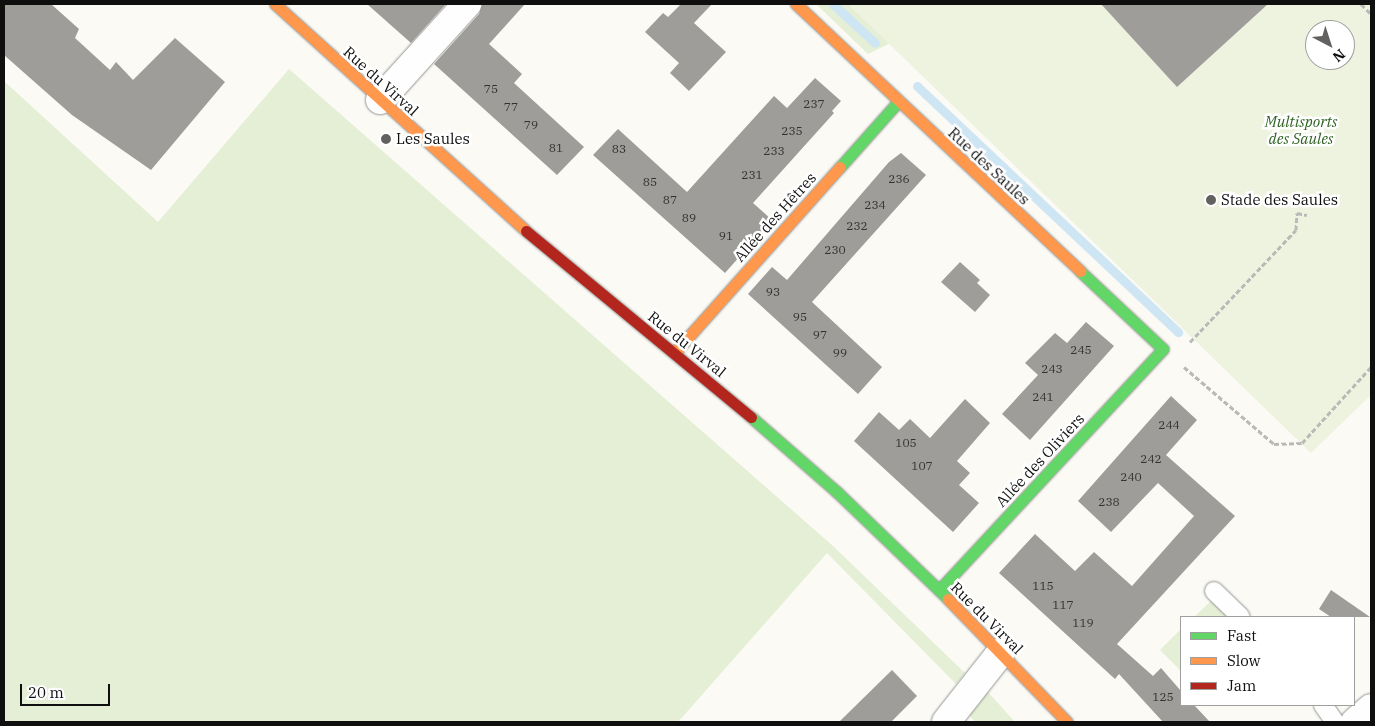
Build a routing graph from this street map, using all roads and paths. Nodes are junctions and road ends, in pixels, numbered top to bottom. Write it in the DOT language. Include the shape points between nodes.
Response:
graph roads {
  1 [pos="275,4"];
  2 [pos="468,4"];
  3 [pos="796,4"];
  4 [pos="1361,4"];
  5 [pos="1371,14"];
  6 [pos="380,100"];
  7 [pos="898,102"];
  8 [pos="1307,215"];
  9 [pos="1163,349"];
  10 [pos="674,353"];
  11 [pos="1173,358"];
  12 [pos="1371,366"];
  13 [pos="939,590"];
  14 [pos="1214,591"];
  15 [pos="1241,616"];
  16 [pos="1001,652"];
  17 [pos="1324,706"];
  18 [pos="946,722"];
  19 [pos="1067,722"];
  20 [pos="1335,722"];
  1 -- 6 [label="street, Rue du Virval"];
  2 -- 6 [label="street"];
  3 -- 7 [label="street, Rue des Saules"];
  4 -- 5 [label="path"];
  6 -- 10 [label="street, Rue du Virval" via="524,229"];
  7 -- 9 [label="street, Rue des Saules"];
  7 -- 10 [label="street, Allée des Hêtres"];
  8 -- 11 [label="path" via="1297,214 1296,230"];
  9 -- 11 [label="path"];
  9 -- 13 [label="street, Allée des Oliviers"];
  10 -- 13 [label="street, Rue du Virval" via="816,473"];
  11 -- 12 [label="path" via="1274,444 1302,443"];
  13 -- 16 [label="street, Rue du Virval"];
  14 -- 15 [label="lane"];
  16 -- 18 [label="street"];
  16 -- 19 [label="street, Rue du Virval"];
  17 -- 20 [label="lane"];
}
